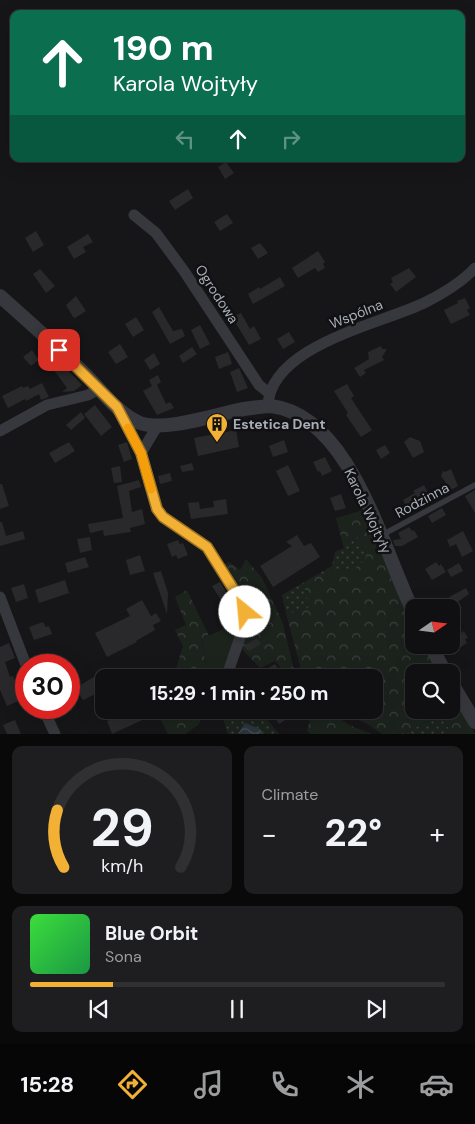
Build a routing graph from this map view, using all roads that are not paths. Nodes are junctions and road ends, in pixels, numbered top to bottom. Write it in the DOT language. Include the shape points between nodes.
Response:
graph roads {
  1 [pos="134,214"];
  2 [pos="475,268"];
  3 [pos="0,296"];
  4 [pos="99,389"];
  5 [pos="269,400"];
  6 [pos="117,407"];
  7 [pos="158,425"];
  8 [pos="0,431"];
  9 [pos="141,453"];
  10 [pos="475,485"];
  11 [pos="381,536"];
  12 [pos="0,597"];
  13 [pos="408,599"];
  14 [pos="22,654"];
  15 [pos="229,669"];
  16 [pos="460,697"];
  17 [pos="48,719"];
  18 [pos="475,722"];
  19 [pos="55,734"];
  1 -- 5 [label="street, Ogrodowa" via="156,233 184,271"];
  2 -- 5 [label="street, Wspólna" via="464,280 426,302 355,328 318,346 277,377"];
  3 -- 4 [label="street, Karola Wojtyły"];
  4 -- 6 [label="street, Karola Wojtyły"];
  4 -- 8 [label="street" via="41,408"];
  5 -- 7 [label="street, Karola Wojtyły"];
  5 -- 11 [label="street, Karola Wojtyły" via="306,420 323,435 352,472"];
  6 -- 7 [label="street, Karola Wojtyły" via="138,422"];
  6 -- 9 [label="street"];
  7 -- 9 [label="street"];
  9 -- 15 [label="street" via="157,509 163,517 207,547 244,606 245,622"];
  10 -- 11 [label="lane, Rodzinna"];
  11 -- 13 [label="street, Karola Wojtyły"];
  12 -- 14 [label="street"];
  16 -- 18 [label="street"];
  17 -- 19 [label="street"];
}
